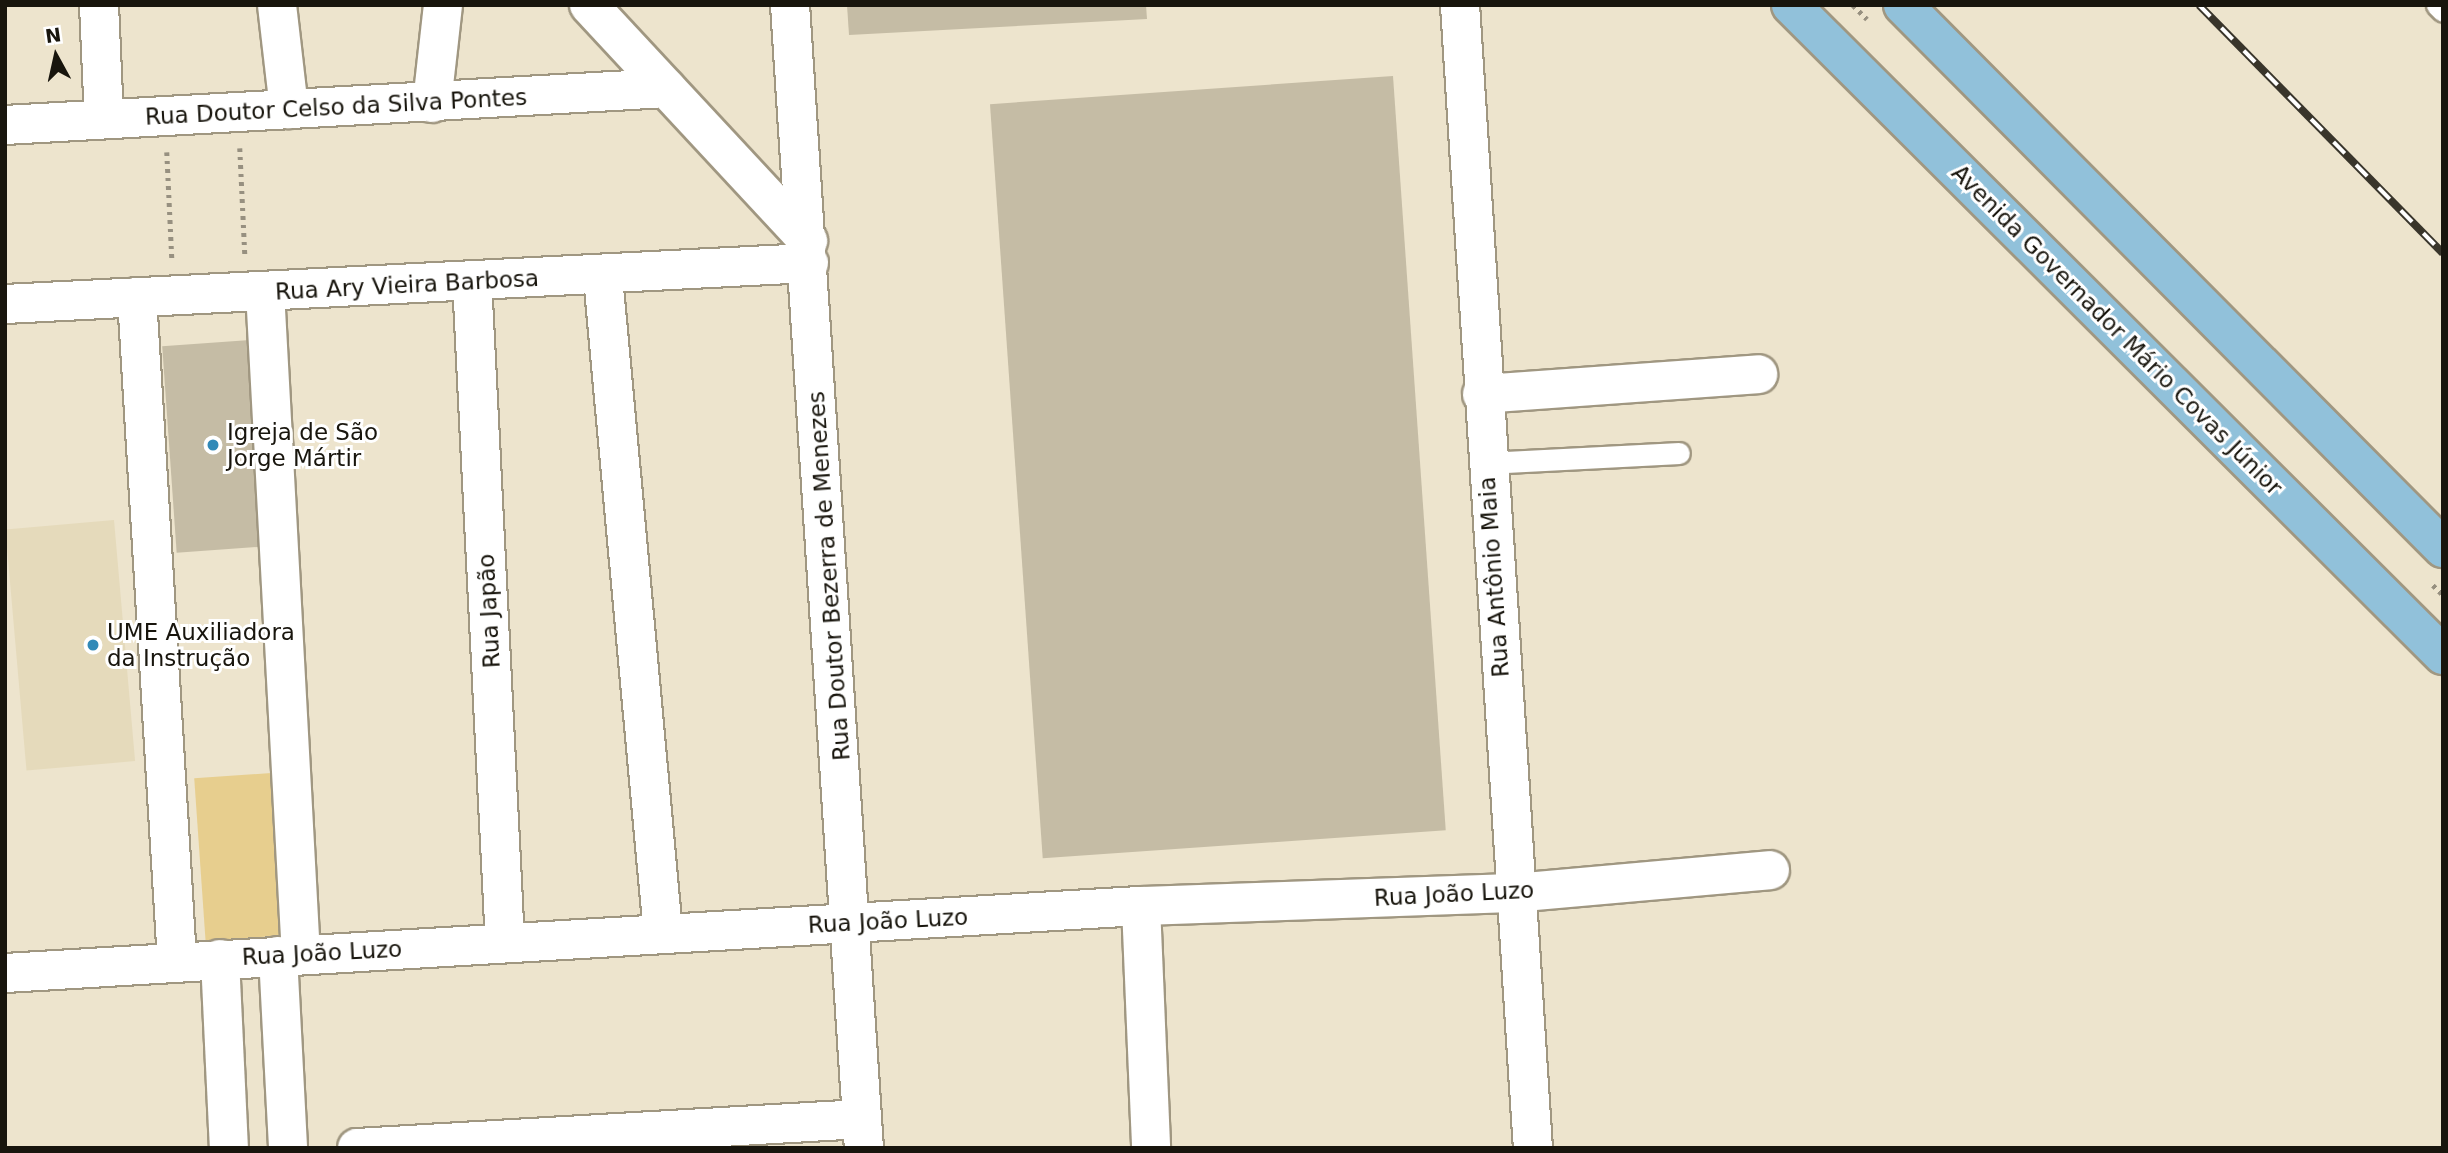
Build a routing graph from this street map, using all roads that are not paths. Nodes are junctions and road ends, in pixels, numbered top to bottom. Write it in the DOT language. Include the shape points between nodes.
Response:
graph roads {
  1 [pos="99,5"];
  2 [pos="277,5"];
  3 [pos="443,5"];
  4 [pos="589,5"];
  5 [pos="790,5"];
  6 [pos="1460,5"];
  7 [pos="1791,5"];
  8 [pos="1903,5"];
  9 [pos="2437,5"];
  10 [pos="2443,11"];
  11 [pos="666,88"];
  12 [pos="432,103"];
  13 [pos="289,109"];
  14 [pos="104,118"];
  15 [pos="5,125"];
  16 [pos="808,252"];
  17 [pos="603,277"];
  18 [pos="472,281"];
  19 [pos="256,291"];
  20 [pos="137,297"];
  21 [pos="5,304"];
  22 [pos="1758,374"];
  23 [pos="1482,394"];
  24 [pos="1679,453"];
  25 [pos="1486,463"];
  26 [pos="2443,548"];
  27 [pos="2443,655"];
  28 [pos="1770,870"];
  29 [pos="1514,893"];
  30 [pos="1141,906"];
  31 [pos="850,923"];
  32 [pos="663,933"];
  33 [pos="505,942"];
  34 [pos="290,955"];
  35 [pos="220,959"];
  36 [pos="177,961"];
  37 [pos="5,972"];
  38 [pos="863,1134"];
  39 [pos="645,1141"];
  40 [pos="482,1144"];
  41 [pos="229,1148"];
  42 [pos="288,1148"];
  43 [pos="357,1148"];
  44 [pos="1151,1148"];
  45 [pos="1534,1148"];
  1 -- 14 [label="street"];
  2 -- 13 [label="street"];
  3 -- 12 [label="street"];
  4 -- 11 [label="street"];
  5 -- 16 [label="street, Rua Doutor Bezerra de Menezes"];
  6 -- 23 [label="street, Rua Antônio Maia"];
  7 -- 27 [label="main road, Avenida Governador Mário Covas Júnior"];
  8 -- 26 [label="main road"];
  9 -- 10 [label="lane"];
  11 -- 12 [label="street, Rua Doutor Celso da Silva Pontes"];
  11 -- 16 [label="street"];
  12 -- 13 [label="street, Rua Doutor Celso da Silva Pontes"];
  13 -- 14 [label="street, Rua Doutor Celso da Silva Pontes"];
  14 -- 15 [label="street, Rua Doutor Celso da Silva Pontes"];
  16 -- 17 [label="street, Rua Ary Vieira Barbosa"];
  16 -- 31 [label="street, Rua Doutor Bezerra de Menezes"];
  17 -- 18 [label="street, Rua Ary Vieira Barbosa"];
  17 -- 32 [label="street"];
  18 -- 19 [label="street, Rua Ary Vieira Barbosa"];
  18 -- 33 [label="street, Rua Japão"];
  19 -- 20 [label="street, Rua Ary Vieira Barbosa"];
  19 -- 34 [label="street"];
  20 -- 21 [label="street, Rua Ary Vieira Barbosa"];
  20 -- 36 [label="street"];
  22 -- 23 [label="street"];
  23 -- 25 [label="street, Rua Antônio Maia"];
  24 -- 25 [label="lane"];
  25 -- 29 [label="street, Rua Antônio Maia"];
  28 -- 29 [label="street, Rua João Luzo"];
  29 -- 30 [label="street, Rua João Luzo"];
  29 -- 45 [label="street, Rua Antônio Maia"];
  30 -- 31 [label="street, Rua João Luzo"];
  30 -- 44 [label="street"];
  31 -- 32 [label="street, Rua João Luzo"];
  31 -- 38 [label="street, Rua Doutor Bezerra de Menezes"];
  32 -- 33 [label="street, Rua João Luzo"];
  33 -- 34 [label="street, Rua João Luzo"];
  34 -- 35 [label="street, Rua João Luzo"];
  34 -- 42 [label="street"];
  35 -- 36 [label="street, Rua João Luzo"];
  35 -- 41 [label="street"];
  36 -- 37 [label="street, Rua João Luzo"];
  38 -- 39 [label="street"];
  39 -- 40 [label="street"];
  40 -- 43 [label="street"];
}
